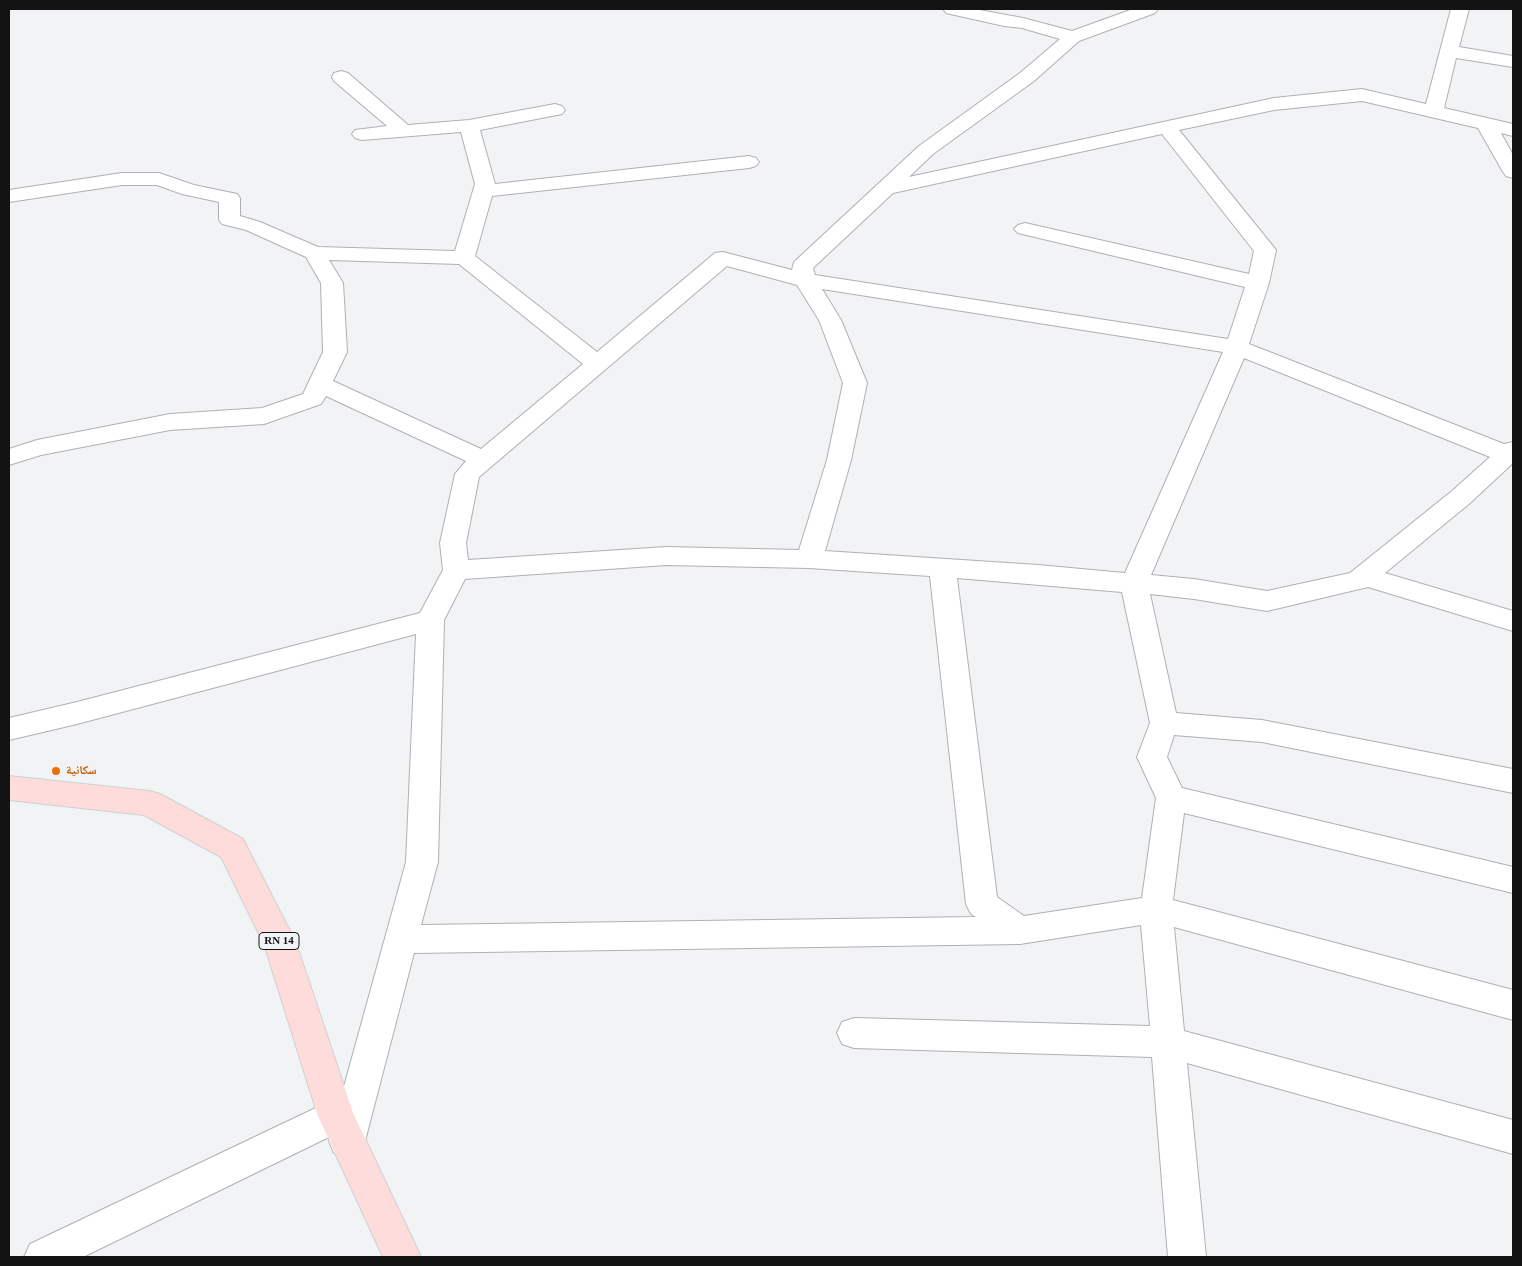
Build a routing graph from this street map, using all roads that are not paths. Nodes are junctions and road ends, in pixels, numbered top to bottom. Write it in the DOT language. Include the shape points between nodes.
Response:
graph roads {
  1 [pos="952,9"];
  2 [pos="1149,9"];
  3 [pos="1460,9"];
  4 [pos="1009,15"];
  5 [pos="1073,37"];
  6 [pos="1449,51"];
  7 [pos="1513,61"];
  8 [pos="341,77"];
  9 [pos="555,110"];
  10 [pos="1433,112"];
  11 [pos="1486,124"];
  12 [pos="469,126"];
  13 [pos="1166,128"];
  14 [pos="1513,130"];
  15 [pos="404,131"];
  16 [pos="362,134"];
  17 [pos="750,162"];
  18 [pos="1513,172"];
  19 [pos="885,189"];
  20 [pos="483,191"];
  21 [pos="9,196"];
  22 [pos="1025,229"];
  23 [pos="314,253"];
  24 [pos="464,258"];
  25 [pos="805,280"];
  26 [pos="1258,284"];
  27 [pos="1237,347"];
  28 [pos="597,364"];
  29 [pos="320,384"];
  30 [pos="1510,452"];
  31 [pos="9,457"];
  32 [pos="484,460"];
  33 [pos="809,559"];
  34 [pos="942,568"];
  35 [pos="456,570"];
  36 [pos="1364,576"];
  37 [pos="1134,583"];
  38 [pos="430,620"];
  39 [pos="1513,621"];
  40 [pos="1164,724"];
  41 [pos="9,729"];
  42 [pos="1513,780"];
  43 [pos="9,788"];
  44 [pos="1171,798"];
  45 [pos="1513,880"];
  46 [pos="1156,909"];
  47 [pos="1020,930"];
  48 [pos="401,939"];
  49 [pos="1513,1006"];
  50 [pos="854,1033"];
  51 [pos="1168,1042"];
  52 [pos="342,1128"];
  53 [pos="1513,1137"];
  54 [pos="398,1254"];
  55 [pos="44,1257"];
  56 [pos="1187,1257"];
  1 -- 4 [label="street"];
  2 -- 5 [label="street"];
  3 -- 6 [label="street"];
  4 -- 5 [label="street" via="1024,23"];
  5 -- 19 [label="street" via="1027,78 926,150"];
  6 -- 7 [label="street"];
  6 -- 10 [label="street"];
  8 -- 15 [label="street"];
  9 -- 12 [label="street"];
  10 -- 11 [label="street"];
  10 -- 13 [label="street" via="1362,95 1274,104"];
  11 -- 14 [label="street"];
  11 -- 18 [label="street"];
  12 -- 15 [label="street"];
  12 -- 20 [label="street" via="485,184"];
  13 -- 19 [label="street"];
  13 -- 26 [label="street" via="1265,250"];
  15 -- 16 [label="street"];
  17 -- 20 [label="street"];
  19 -- 25 [label="street" via="802,267"];
  20 -- 24 [label="street"];
  21 -- 23 [label="street" via="122,179 159,179 189,190 230,198 229,220 253,226"];
  22 -- 26 [label="street"];
  23 -- 24 [label="street"];
  23 -- 29 [label="street" via="332,282 335,352"];
  24 -- 28 [label="street"];
  25 -- 27 [label="street"];
  25 -- 28 [label="street" via="723,258"];
  25 -- 33 [label="street" via="830,320 855,383 839,460"];
  26 -- 27 [label="street"];
  27 -- 30 [label="street"];
  27 -- 37 [label="street"];
  28 -- 32 [label="street"];
  29 -- 31 [label="street" via="313,399 264,416 170,422 37,448"];
  29 -- 32 [label="street"];
  30 -- 36 [label="street" via="1461,497"];
  32 -- 35 [label="street" via="467,474 453,543"];
  33 -- 34 [label="street"];
  33 -- 35 [label="street" via="666,556"];
  34 -- 37 [label="street"];
  34 -- 47 [label="street" via="982,904"];
  35 -- 38 [label="street"];
  36 -- 37 [label="street" via="1358,581 1267,601"];
  36 -- 39 [label="street"];
  37 -- 40 [label="street"];
  38 -- 41 [label="street"];
  38 -- 48 [label="street" via="422,862"];
  40 -- 42 [label="street" via="1262,731"];
  40 -- 44 [label="street" via="1152,757"];
  43 -- 52 [label="main road, RN 14" via="148,803 232,848 280,943"];
  44 -- 45 [label="street"];
  44 -- 46 [label="street"];
  46 -- 47 [label="street"];
  46 -- 49 [label="street"];
  46 -- 51 [label="street"];
  47 -- 48 [label="street"];
  48 -- 52 [label="street"];
  50 -- 51 [label="street"];
  51 -- 53 [label="street"];
  51 -- 56 [label="street"];
  52 -- 54 [label="main road, RN 14"];
  52 -- 55 [label="street"];
}
